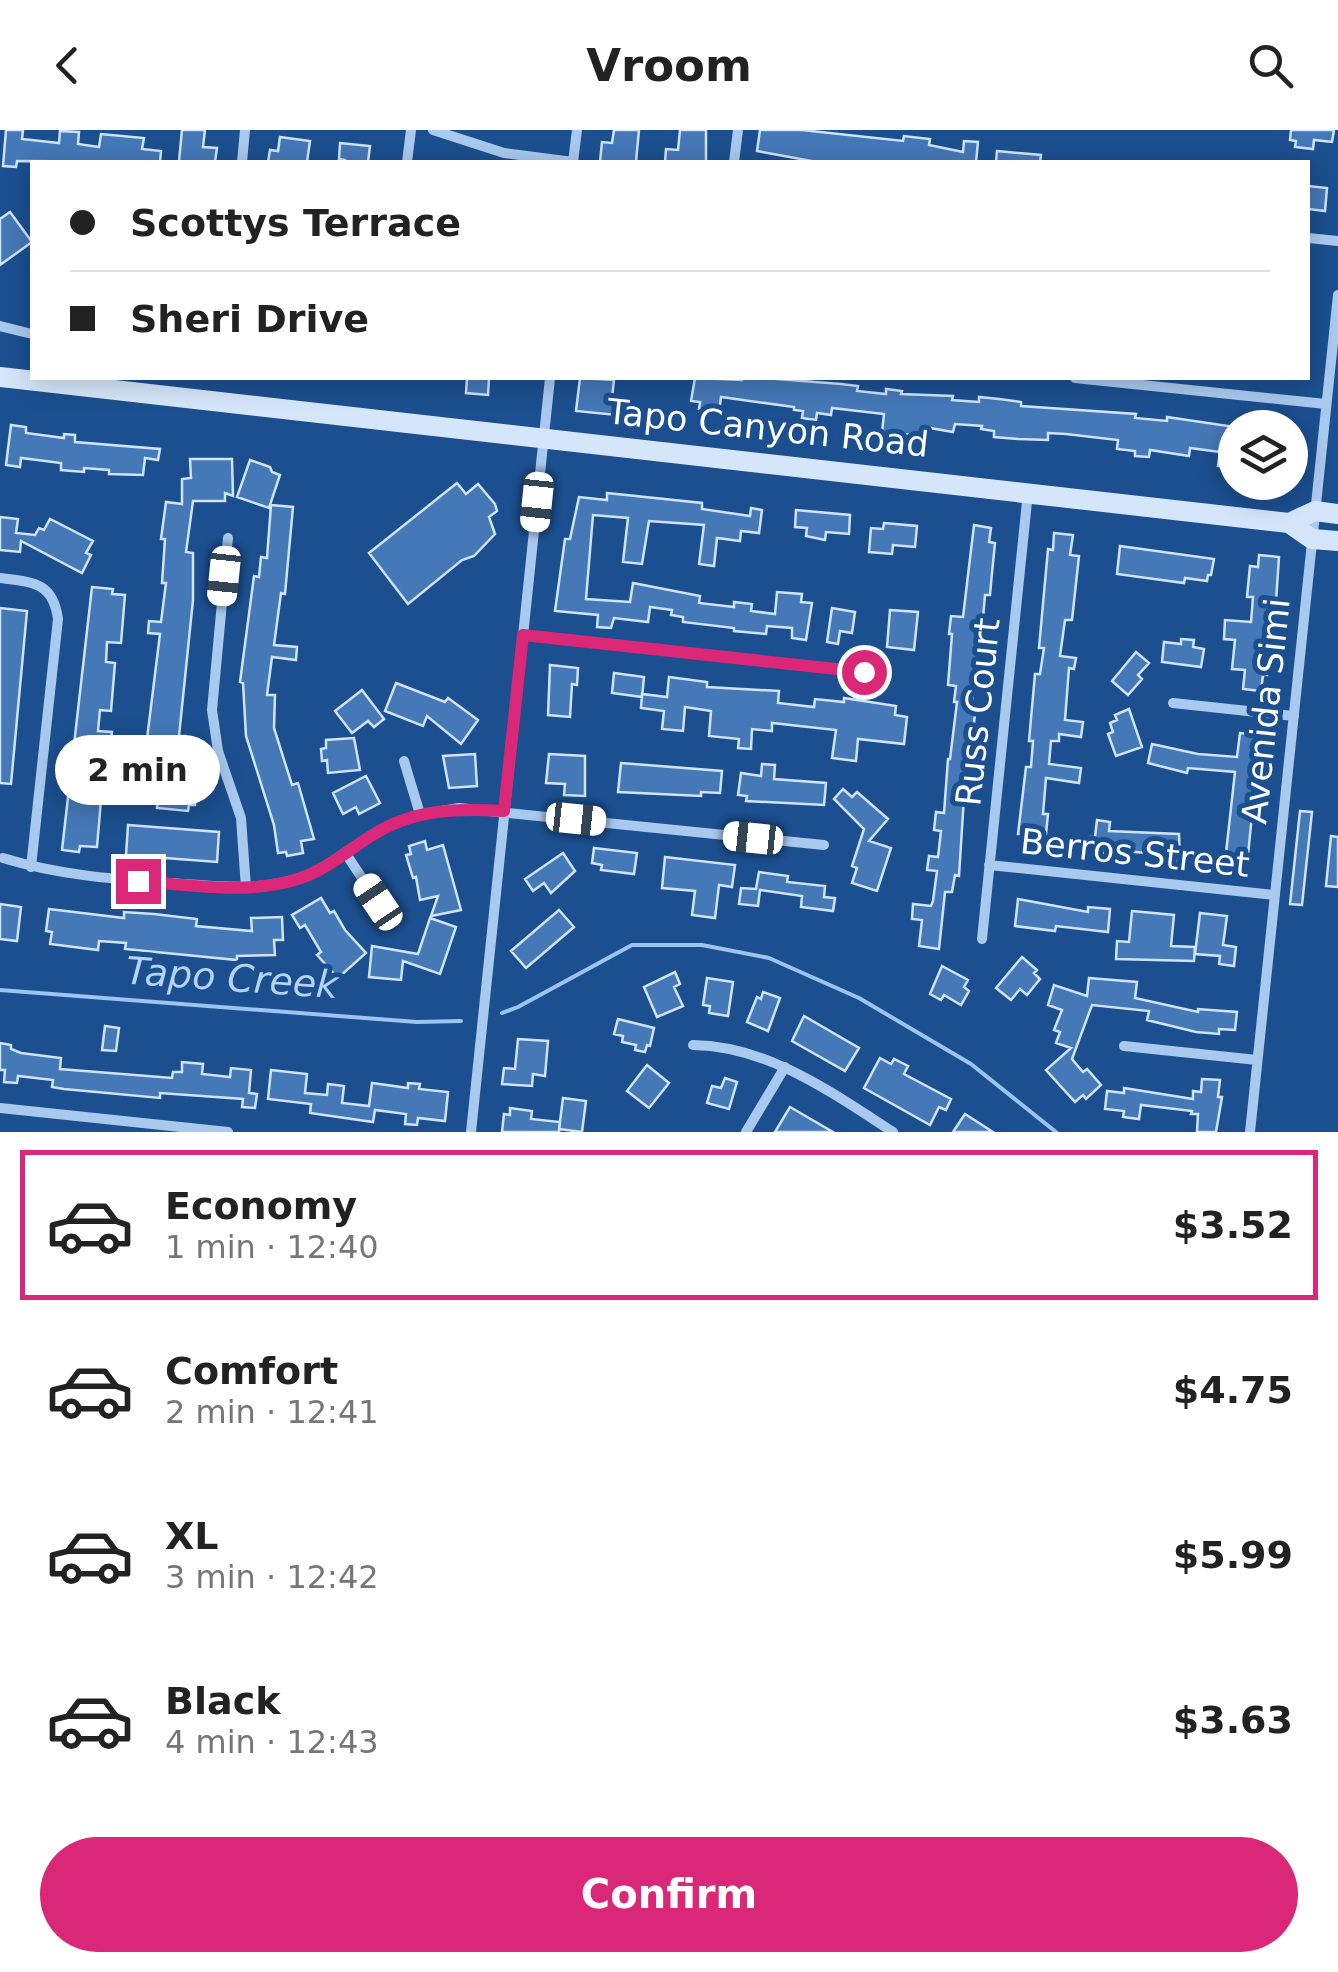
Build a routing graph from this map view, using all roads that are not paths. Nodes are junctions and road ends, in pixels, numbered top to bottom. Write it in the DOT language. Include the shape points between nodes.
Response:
graph roads {
  1 [pos="246,130"];
  2 [pos="410,130"];
  3 [pos="433,130"];
  4 [pos="576,130"];
  5 [pos="738,130"];
  6 [pos="242,160"];
  7 [pos="407,160"];
  8 [pos="556,160"];
  9 [pos="573,160"];
  10 [pos="734,160"];
  11 [pos="1310,238"];
  12 [pos="1338,241"];
  13 [pos="1338,295"];
  14 [pos="0,326"];
  15 [pos="30,334"];
  16 [pos="0,376"];
  17 [pos="30,379"];
  18 [pos="36,380"];
  19 [pos="550,380"];
  20 [pos="1095,380"];
  21 [pos="1326,404"];
  22 [pos="544,436"];
  23 [pos="1028,491"];
  24 [pos="1315,511"];
  25 [pos="1338,514"];
  26 [pos="1289,522"];
  27 [pos="228,538"];
  28 [pos="1312,538"];
  29 [pos="1338,541"];
  30 [pos="0,578"];
  31 [pos="523,635"];
  32 [pos="864,672"];
  33 [pos="1174,703"];
  34 [pos="1294,716"];
  35 [pos="404,762"];
  36 [pos="504,811"];
  37 [pos="420,814"];
  38 [pos="824,845"];
  39 [pos="346,854"];
  40 [pos="3,858"];
  41 [pos="989,865"];
  42 [pos="32,867"];
  43 [pos="246,888"];
  44 [pos="1274,896"];
  45 [pos="378,902"];
  46 [pos="982,939"];
  47 [pos="692,1045"];
  48 [pos="1124,1046"];
  49 [pos="1257,1060"];
  50 [pos="785,1067"];
  51 [pos="0,1108"];
  52 [pos="228,1132"];
  53 [pos="472,1132"];
  54 [pos="746,1132"];
  55 [pos="893,1132"];
  56 [pos="1250,1132"];
  1 -- 6 [label="street"];
  2 -- 7 [label="street"];
  3 -- 8 [label="street" via="504,154"];
  4 -- 9 [label="street"];
  5 -- 10 [label="street"];
  11 -- 12 [label="street"];
  13 -- 21 [label="street, Avenida Simi"];
  14 -- 15 [label="street"];
  16 -- 17 [label="main road, Tapo Canyon Road"];
  18 -- 22 [label="main road, Tapo Canyon Road"];
  19 -- 22 [label="street"];
  20 -- 21 [label="street"];
  21 -- 24 [label="street, Avenida Simi"];
  22 -- 23 [label="main road, Tapo Canyon Road"];
  22 -- 31 [label="street"];
  23 -- 26 [label="main road, Tapo Canyon Road"];
  23 -- 41 [label="street, Russ Court"];
  24 -- 25 [label="main road"];
  24 -- 26 [label="main road, Tapo Canyon Road"];
  24 -- 28 [label="street, Avenida Simi"];
  26 -- 28 [label="main road, Tapo Canyon Road"];
  27 -- 43 [label="street" via="212,710 241,818"];
  28 -- 29 [label="main road, Tapo Canyon Road"];
  28 -- 34 [label="street, Avenida Simi"];
  30 -- 42 [label="street" via="46,589 58,619"];
  31 -- 32 [label="street"];
  31 -- 36 [label="street"];
  33 -- 34 [label="street"];
  34 -- 44 [label="street, Avenida Simi"];
  35 -- 37 [label="street"];
  36 -- 37 [label="street"];
  36 -- 38 [label="street"];
  36 -- 53 [label="street"];
  37 -- 39 [label="street"];
  39 -- 43 [label="street" via="300,878"];
  39 -- 45 [label="street"];
  40 -- 42 [label="street"];
  41 -- 44 [label="street, Berros Street"];
  41 -- 46 [label="street, Russ Court"];
  42 -- 43 [label="street" via="92,878"];
  44 -- 49 [label="street, Avenida Simi"];
  47 -- 50 [label="street" via="739,1049"];
  48 -- 49 [label="street"];
  49 -- 56 [label="street, Avenida Simi"];
  50 -- 54 [label="street"];
  50 -- 55 [label="street"];
  51 -- 52 [label="street"];
}
